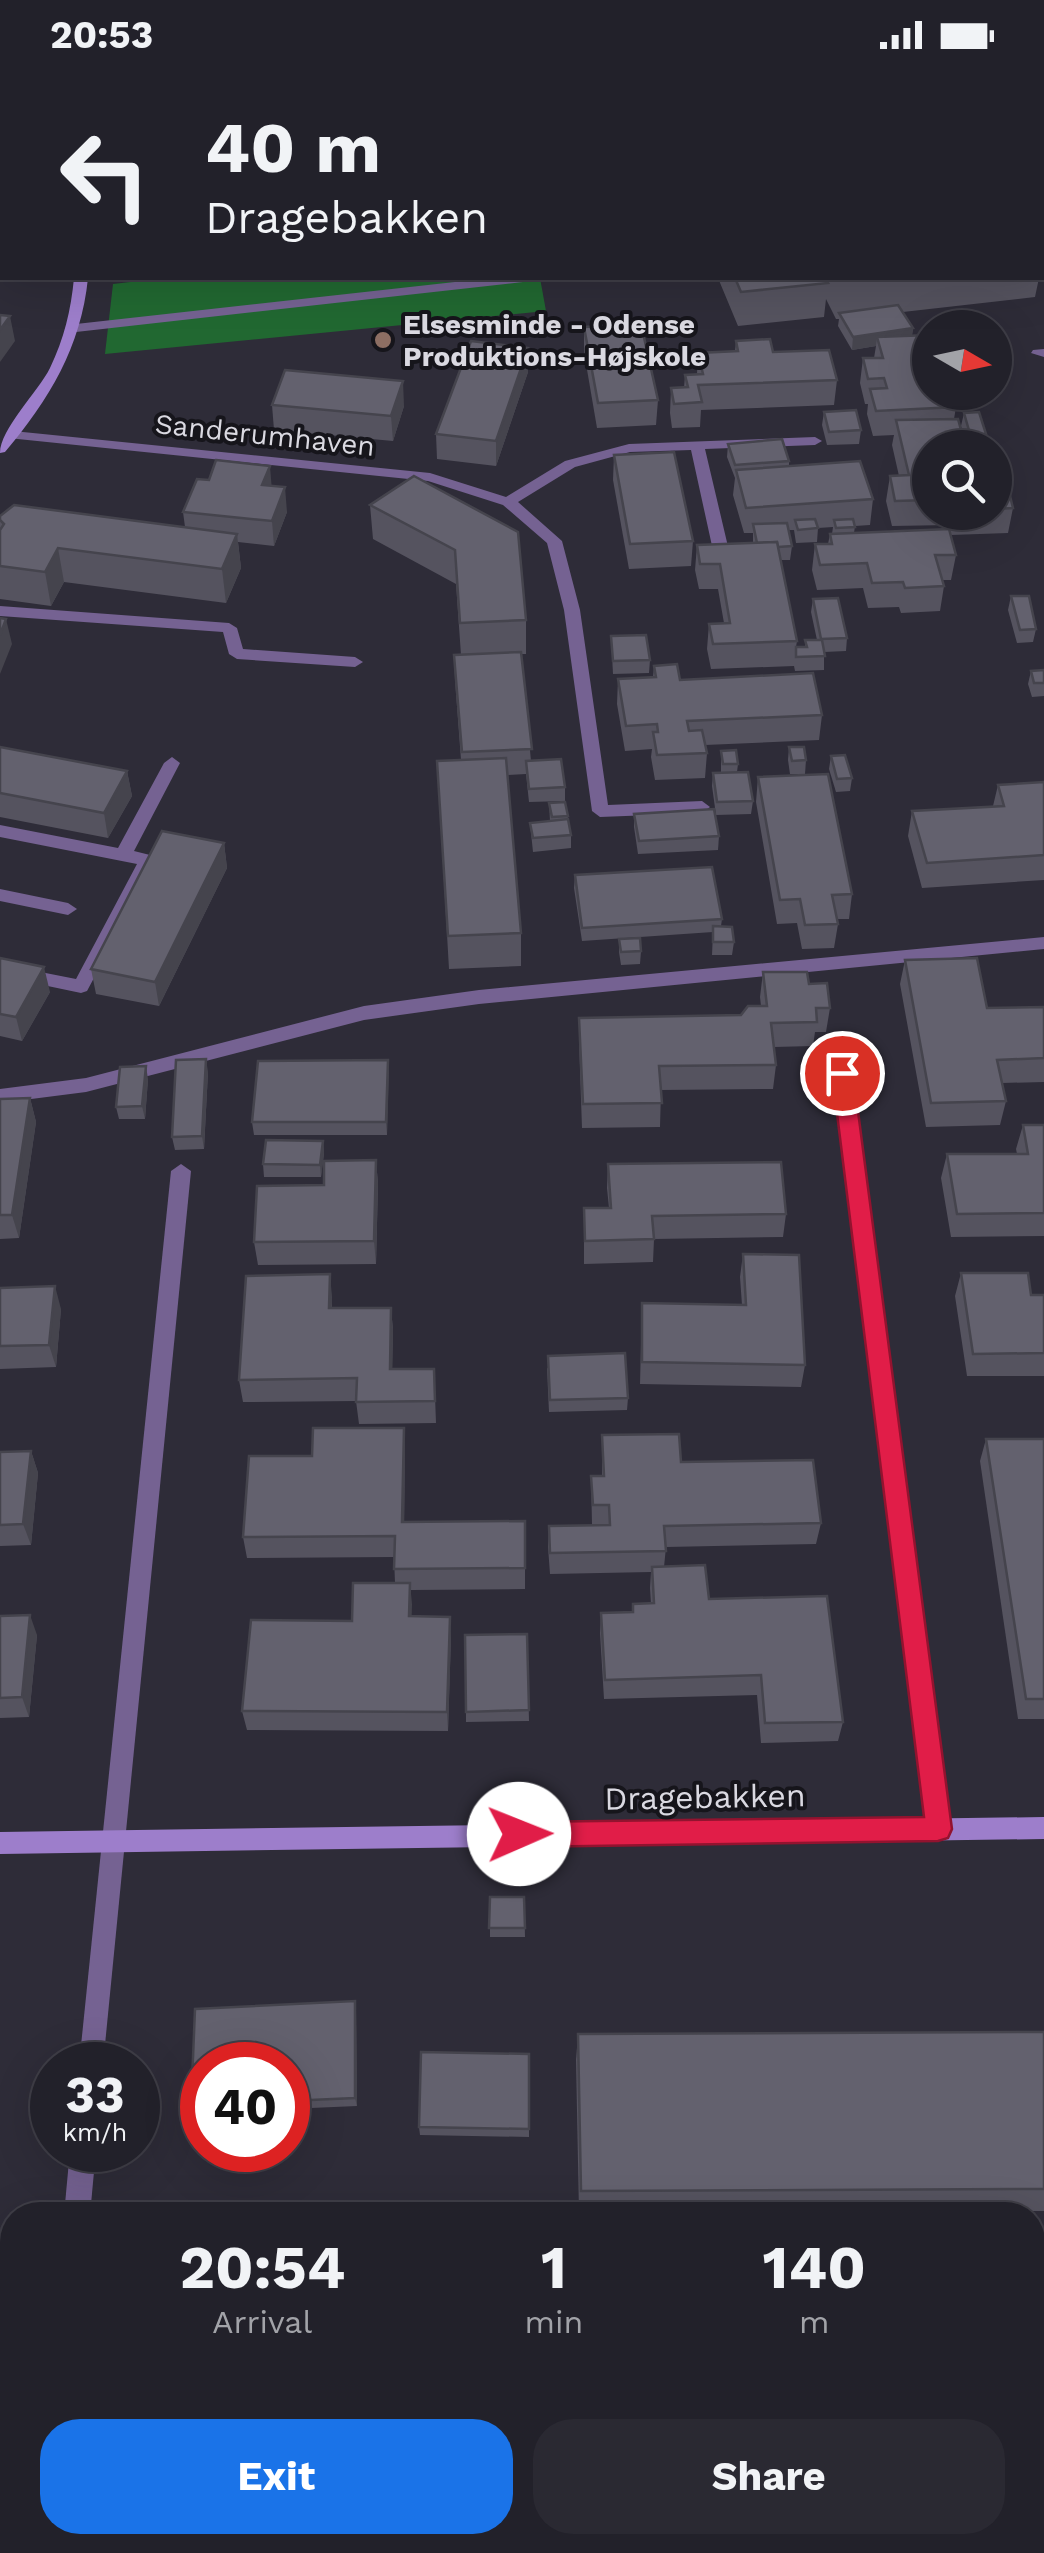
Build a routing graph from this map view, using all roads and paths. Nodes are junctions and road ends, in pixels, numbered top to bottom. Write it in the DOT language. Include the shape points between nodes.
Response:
graph roads {
  1 [pos="81,280"];
  2 [pos="505,280"];
  3 [pos="76,328"];
  4 [pos="13,434"];
  5 [pos="814,440"];
  6 [pos="697,446"];
  7 [pos="0,449"];
  8 [pos="508,502"];
  9 [pos="722,555"];
  10 [pos="0,611"];
  11 [pos="355,662"];
  12 [pos="172,763"];
  13 [pos="702,807"];
  14 [pos="0,832"];
  15 [pos="123,855"];
  16 [pos="0,895"];
  17 [pos="68,909"];
  18 [pos="1044,943"];
  19 [pos="0,970"];
  20 [pos="842,1073"];
  21 [pos="0,1096"];
  22 [pos="181,1172"];
  23 [pos="1044,1828"];
  24 [pos="938,1829"];
  25 [pos="112,1841"];
  26 [pos="0,1843"];
  27 [pos="93,2042"];
  28 [pos="81,2172"];
  29 [pos="78,2202"];
  1 -- 3 [label="street"];
  2 -- 3 [label="street"];
  3 -- 4 [label="street"];
  4 -- 7 [label="street"];
  4 -- 8 [label="street, Sanderumhaven" via="430,477"];
  5 -- 6 [label="street"];
  6 -- 8 [label="street" via="629,448 570,464"];
  6 -- 9 [label="street"];
  8 -- 13 [label="street, Sanderumhaven" via="554,541 572,610 600,811"];
  10 -- 11 [label="street" via="229,628 237,654"];
  12 -- 15 [label="street"];
  14 -- 15 [label="street"];
  15 -- 19 [label="street" via="148,860 81,986"];
  16 -- 17 [label="street"];
  18 -- 21 [label="street" via="364,1013 86,1085"];
  20 -- 24 [label="street"];
  22 -- 25 [label="street"];
  23 -- 24 [label="street, Dragebakken"];
  24 -- 25 [label="street, Dragebakken"];
  25 -- 26 [label="street, Dragebakken"];
  25 -- 27 [label="street"];
  28 -- 29 [label="street"];
}
